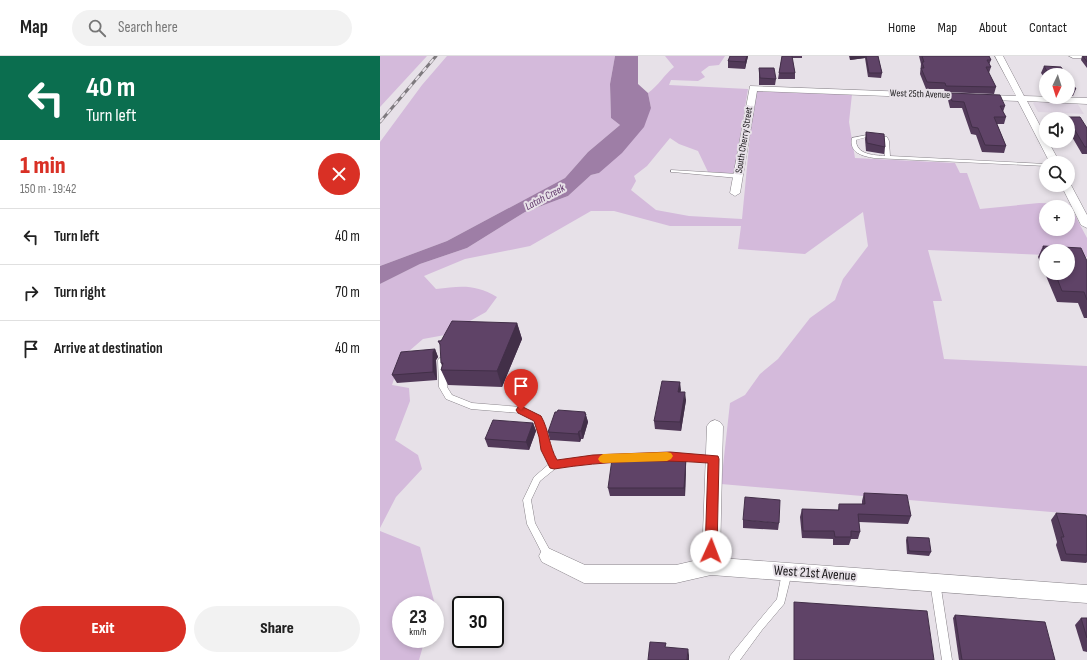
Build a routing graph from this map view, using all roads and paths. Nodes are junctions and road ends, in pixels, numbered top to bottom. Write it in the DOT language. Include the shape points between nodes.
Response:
graph roads {
  1 [pos="999,56"];
  2 [pos="1073,56"];
  3 [pos="1087,56"];
  4 [pos="753,88"];
  5 [pos="1020,98"];
  6 [pos="1087,101"];
  7 [pos="1050,156"];
  8 [pos="888,158"];
  9 [pos="1039,165"];
  10 [pos="673,171"];
  11 [pos="738,176"];
  12 [pos="1070,192"];
  13 [pos="735,193"];
  14 [pos="1087,225"];
  15 [pos="442,360"];
  16 [pos="715,426"];
  17 [pos="714,459"];
  18 [pos="554,465"];
  19 [pos="548,556"];
  20 [pos="711,566"];
  21 [pos="788,571"];
  22 [pos="934,582"];
  23 [pos="1087,594"];
  24 [pos="734,660"];
  25 [pos="947,660"];
  1 -- 5 [label="street"];
  2 -- 3 [label="street"];
  4 -- 5 [label="street, West 25th Avenue"];
  4 -- 11 [label="street, South Cherry Street"];
  5 -- 6 [label="street, West 25th Avenue"];
  5 -- 7 [label="street"];
  8 -- 8 [label="lane" via="862,154 855,147 854,139 867,136 885,138"];
  8 -- 9 [label="lane"];
  10 -- 11 [label="lane"];
  11 -- 13 [label="street, South Cherry Street"];
  12 -- 14 [label="street"];
  15 -- 18 [label="lane" via="443,387 449,397 471,406 521,410 538,418 546,450"];
  16 -- 17 [label="street"];
  17 -- 18 [label="lane" via="670,456 593,459"];
  17 -- 20 [label="street"];
  18 -- 19 [label="lane" via="537,480 528,500 531,524"];
  19 -- 20 [label="street, West 21st Avenue" via="584,574 676,574"];
  20 -- 21 [label="street, West 21st Avenue"];
  21 -- 22 [label="street, West 21st Avenue"];
  21 -- 24 [label="lane" via="781,601"];
  22 -- 23 [label="street, West 21st Avenue"];
  22 -- 25 [label="lane"];
}
